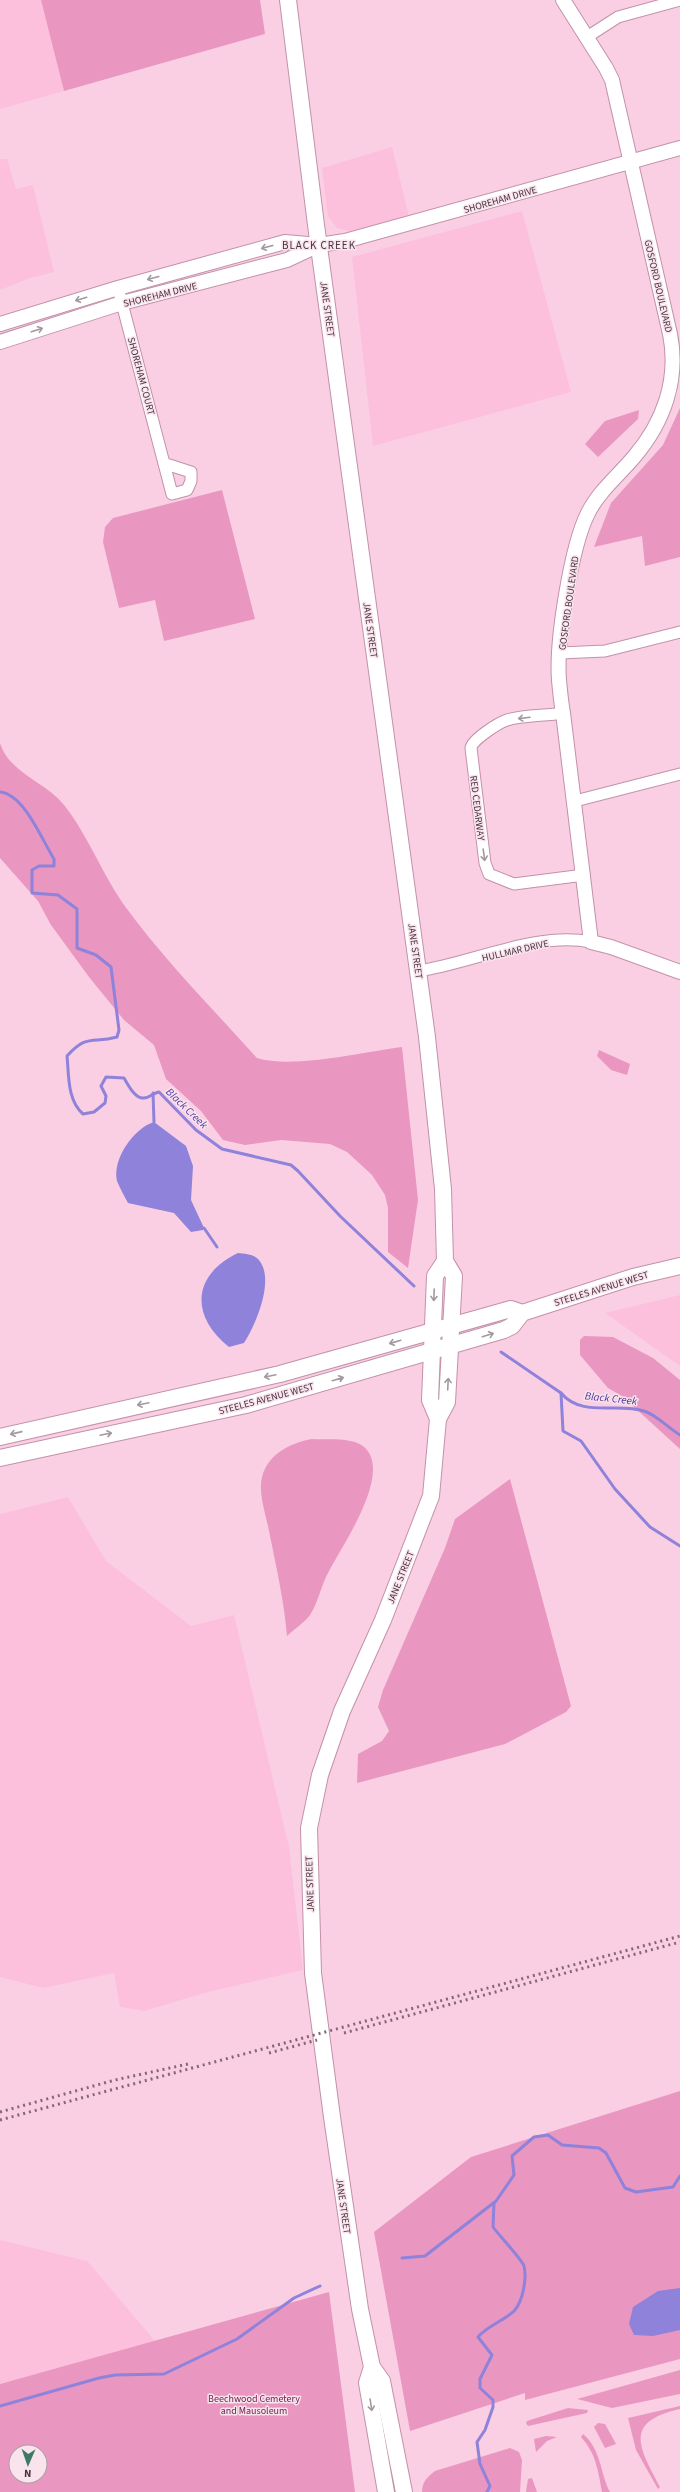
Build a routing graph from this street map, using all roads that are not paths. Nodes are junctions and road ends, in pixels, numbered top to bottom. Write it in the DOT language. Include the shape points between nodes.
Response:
graph roads {
  1 [pos="288,0"];
  2 [pos="563,0"];
  3 [pos="680,0"];
  4 [pos="587,37"];
  5 [pos="680,148"];
  6 [pos="630,162"];
  7 [pos="319,245"];
  8 [pos="118,288"];
  9 [pos="122,303"];
  10 [pos="0,324"];
  11 [pos="0,342"];
  12 [pos="166,464"];
  13 [pos="680,632"];
  14 [pos="560,653"];
  15 [pos="563,713"];
  16 [pos="680,774"];
  17 [pos="575,801"];
  18 [pos="584,875"];
  19 [pos="592,942"];
  20 [pos="418,971"];
  21 [pos="680,972"];
  22 [pos="444,1261"];
  23 [pos="680,1266"];
  24 [pos="522,1313"];
  25 [pos="451,1326"];
  26 [pos="432,1331"];
  27 [pos="450,1346"];
  28 [pos="432,1352"];
  29 [pos="438,1419"];
  30 [pos="73,1420"];
  31 [pos="0,1437"];
  32 [pos="77,1440"];
  33 [pos="0,1458"];
  34 [pos="372,2367"];
  35 [pos="386,2492"];
  36 [pos="404,2492"];
  1 -- 7 [label="main road, JANE STREET"];
  2 -- 4 [label="street, GOSFORD BOULEVARD"];
  3 -- 4 [label="street" via="618,17"];
  4 -- 6 [label="street, GOSFORD BOULEVARD" via="612,80"];
  5 -- 6 [label="street, SHOREHAM DRIVE"];
  6 -- 7 [label="street, SHOREHAM DRIVE" via="398,227"];
  6 -- 14 [label="street, GOSFORD BOULEVARD" via="672,345 670,388 659,420 647,441 606,487 587,514 571,568"];
  7 -- 8 [label="street, SHOREHAM DRIVE, one-way" via="285,242"];
  7 -- 9 [label="street, SHOREHAM DRIVE" via="287,260"];
  7 -- 20 [label="main road, JANE STREET"];
  8 -- 9 [label="street, SHOREHAM COURT"];
  8 -- 10 [label="street, SHOREHAM DRIVE, one-way"];
  11 -- 9 [label="street, SHOREHAM DRIVE, one-way"];
  9 -- 12 [label="street, SHOREHAM COURT"];
  13 -- 14 [label="street" via="605,651"];
  14 -- 15 [label="street, GOSFORD BOULEVARD" via="559,679"];
  15 -- 17 [label="street, GOSFORD BOULEVARD"];
  15 -- 18 [label="street, RED CEDARWAY, one-way" via="506,720 472,743 485,863 489,874 514,884"];
  16 -- 17 [label="street"];
  17 -- 18 [label="street, GOSFORD BOULEVARD"];
  18 -- 19 [label="street, GOSFORD BOULEVARD"];
  19 -- 20 [label="street, HULLMAR DRIVE" via="579,940 538,943 444,967"];
  19 -- 21 [label="street, HULLMAR DRIVE"];
  20 -- 22 [label="main road, JANE STREET" via="441,1155"];
  22 -- 25 [label="main road, JANE STREET" via="454,1276"];
  22 -- 26 [label="main road, JANE STREET, one-way" via="435,1276"];
  23 -- 24 [label="main road, STEELES AVENUE WEST" via="633,1277"];
  24 -- 25 [label="main road, STEELES AVENUE WEST" via="511,1310"];
  27 -- 24 [label="main road, STEELES AVENUE WEST, one-way" via="504,1330 512,1326"];
  25 -- 26 [label="main road, STEELES AVENUE WEST"];
  25 -- 27 [label="main road, JANE STREET"];
  26 -- 28 [label="main road, JANE STREET"];
  26 -- 30 [label="main road, STEELES AVENUE WEST, one-way" via="280,1374"];
  27 -- 28 [label="main road, STEELES AVENUE WEST"];
  29 -- 27 [label="main road, JANE STREET, one-way" via="447,1402"];
  28 -- 29 [label="main road, JANE STREET" via="430,1400"];
  32 -- 28 [label="main road, STEELES AVENUE WEST, one-way" via="246,1405"];
  29 -- 34 [label="main road, JANE STREET" via="431,1496 383,1620 342,1711 320,1775 309,1828 313,1973 345,2214"];
  30 -- 31 [label="main road, STEELES AVENUE WEST, one-way"];
  30 -- 32 [label="main road"];
  32 -- 33 [label="main road, STEELES AVENUE WEST"];
  34 -- 35 [label="main road, JANE STREET, one-way" via="368,2383"];
  34 -- 36 [label="main road, JANE STREET" via="382,2381"];
}
